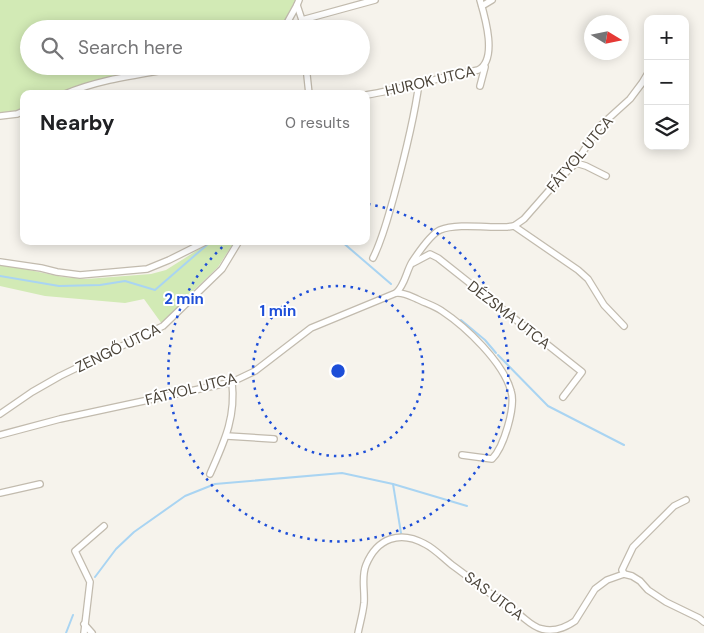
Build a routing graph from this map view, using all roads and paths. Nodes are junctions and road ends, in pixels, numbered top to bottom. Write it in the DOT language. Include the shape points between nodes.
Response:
graph roads {
  1 [pos="375,0"];
  2 [pos="492,0"];
  3 [pos="298,3"];
  4 [pos="481,3"];
  5 [pos="289,20"];
  6 [pos="302,20"];
  7 [pos="486,65"];
  8 [pos="138,75"];
  9 [pos="307,75"];
  10 [pos="644,80"];
  11 [pos="419,83"];
  12 [pos="480,86"];
  13 [pos="74,90"];
  14 [pos="308,90"];
  15 [pos="370,94"];
  16 [pos="20,113"];
  17 [pos="0,116"];
  18 [pos="576,163"];
  19 [pos="606,176"];
  20 [pos="514,226"];
  21 [pos="199,245"];
  22 [pos="236,245"];
  23 [pos="373,258"];
  24 [pos="0,262"];
  25 [pos="410,265"];
  26 [pos="396,293"];
  27 [pos="624,326"];
  28 [pos="232,382"];
  29 [pos="563,397"];
  30 [pos="0,414"];
  31 [pos="0,435"];
  32 [pos="227,436"];
  33 [pos="274,439"];
  34 [pos="462,455"];
  35 [pos="210,474"];
  36 [pos="40,484"];
  37 [pos="0,493"];
  38 [pos="686,500"];
  39 [pos="104,526"];
  40 [pos="624,574"];
  41 [pos="704,622"];
  42 [pos="84,624"];
  43 [pos="537,630"];
  44 [pos="84,633"];
  45 [pos="92,633"];
  46 [pos="358,633"];
  1 -- 6 [label="street"];
  2 -- 4 [label="street"];
  3 -- 5 [label="street"];
  3 -- 6 [label="street"];
  4 -- 7 [label="street, HUROK UTCA" via="487,28"];
  7 -- 11 [label="street, HUROK UTCA" via="478,70"];
  7 -- 12 [label="street"];
  8 -- 13 [label="street"];
  9 -- 14 [label="street"];
  10 -- 18 [label="street, FÁTYOL UTCA" via="630,99 598,128"];
  11 -- 15 [label="street, HUROK UTCA"];
  11 -- 23 [label="street" via="399,176 381,243"];
  16 -- 17 [label="street"];
  18 -- 19 [label="street"];
  18 -- 20 [label="street, FÁTYOL UTCA"];
  20 -- 25 [label="street" via="467,226 439,230"];
  20 -- 27 [label="street" via="588,279 604,305"];
  21 -- 24 [label="street" via="147,270 80,276"];
  22 -- 30 [label="street, ZENGŐ UTCA" via="222,268 164,326 60,376"];
  25 -- 26 [label="street"];
  25 -- 29 [label="street, DÉZSMA UTCA" via="430,254 438,258 582,372"];
  26 -- 28 [label="street, FÁTYOL UTCA" via="310,328 255,371"];
  26 -- 34 [label="street" via="441,310 470,334 493,358 511,389 513,403 496,455 492,459"];
  28 -- 31 [label="street, FÁTYOL UTCA"];
  28 -- 32 [label="street" via="234,400"];
  32 -- 33 [label="street"];
  32 -- 35 [label="street"];
  36 -- 37 [label="street"];
  38 -- 40 [label="street" via="674,506 633,547 622,570"];
  39 -- 42 [label="street" via="75,551 90,582"];
  40 -- 41 [label="street" via="640,581 658,598"];
  40 -- 43 [label="street, SAS UTCA" via="595,589 571,624 555,630"];
  42 -- 44 [label="street"];
  42 -- 45 [label="street"];
  43 -- 46 [label="street, SAS UTCA" via="424,544 394,537 385,540 366,565"];
}
